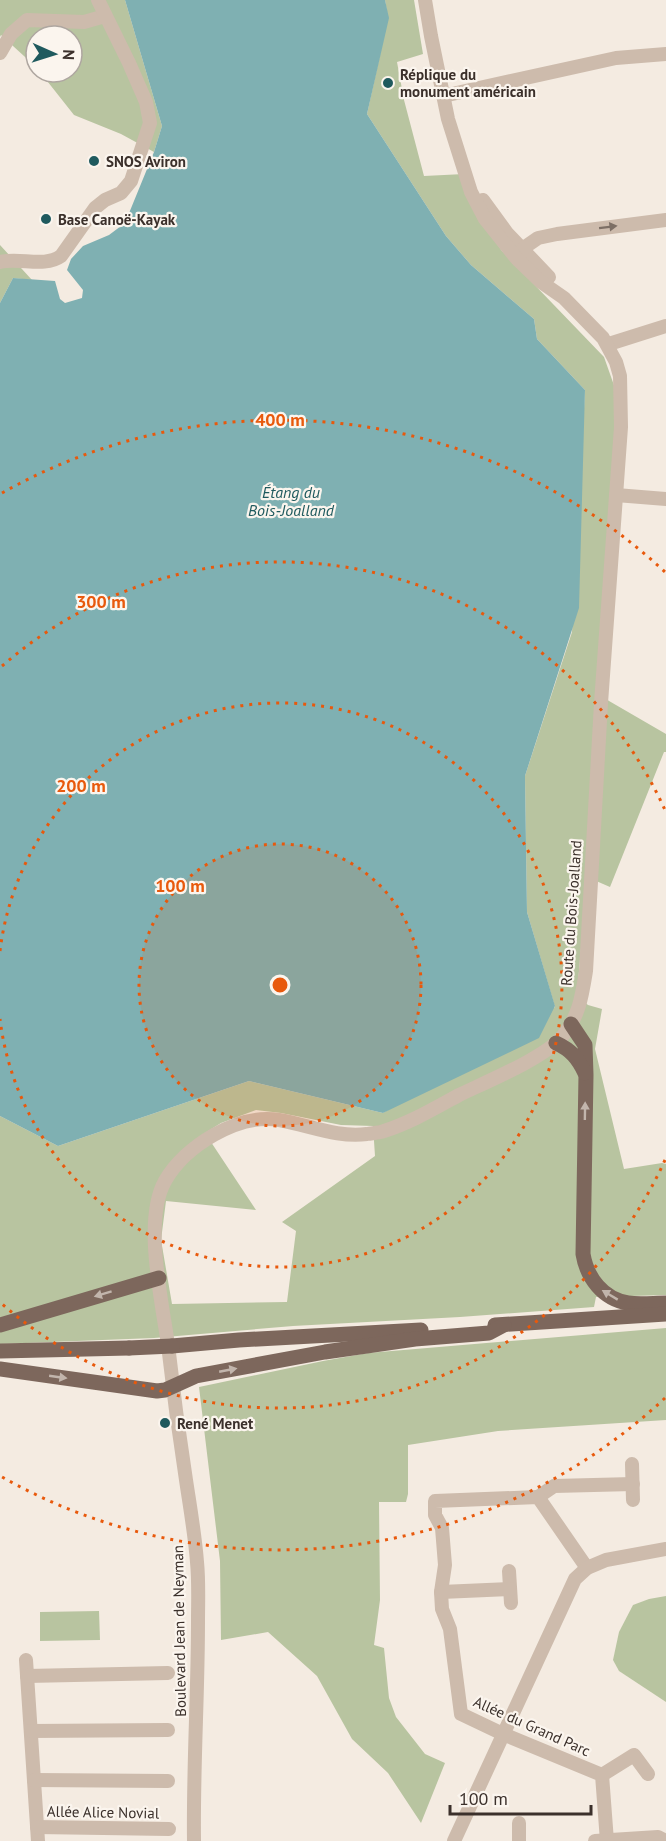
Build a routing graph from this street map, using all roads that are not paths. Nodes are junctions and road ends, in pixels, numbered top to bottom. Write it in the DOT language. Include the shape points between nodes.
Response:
graph roads {
  1 [pos="98,0"];
  2 [pos="426,0"];
  3 [pos="105,16"];
  4 [pos="0,53"];
  5 [pos="666,54"];
  6 [pos="447,95"];
  7 [pos="666,220"];
  8 [pos="502,235"];
  9 [pos="544,237"];
  10 [pos="523,256"];
  11 [pos="0,262"];
  12 [pos="666,326"];
  13 [pos="609,347"];
  14 [pos="616,495"];
  15 [pos="666,499"];
  16 [pos="572,1024"];
  17 [pos="556,1043"];
  18 [pos="586,1075"];
  19 [pos="159,1278"];
  20 [pos="666,1303"];
  21 [pos="666,1314"];
  22 [pos="504,1325"];
  23 [pos="0,1326"];
  24 [pos="0,1351"];
  25 [pos="0,1369"];
  26 [pos="172,1386"];
  27 [pos="632,1464"];
  28 [pos="633,1484"];
  29 [pos="538,1497"];
  30 [pos="633,1500"];
  31 [pos="666,1549"];
  32 [pos="587,1568"];
  33 [pos="509,1571"];
  34 [pos="510,1588"];
  35 [pos="441,1592"];
  36 [pos="511,1603"];
  37 [pos="26,1660"];
  38 [pos="168,1673"];
  39 [pos="27,1676"];
  40 [pos="168,1730"];
  41 [pos="31,1731"];
  42 [pos="503,1734"];
  43 [pos="648,1774"];
  44 [pos="603,1776"];
  45 [pos="34,1780"];
  46 [pos="168,1781"];
  47 [pos="519,1823"];
  48 [pos="169,1829"];
  49 [pos="37,1834"];
  50 [pos="194,1841"];
  51 [pos="454,1841"];
  52 [pos="519,1841"];
  53 [pos="603,1841"];
  54 [pos="666,1841"];
  1 -- 3 [label="street"];
  2 -- 6 [label="street, Route du Bois-Joalland"];
  2 -- 6 [label="street, Route du Bois-Joalland" via="436,63"];
  3 -- 4 [label="street" via="84,22 27,21 12,34"];
  3 -- 11 [label="street" via="146,102 150,123 131,181 121,193 95,208 56,260"];
  5 -- 6 [label="street" via="616,58"];
  6 -- 8 [label="street, Route du Bois-Joalland" via="448,119 471,192 485,219"];
  9 -- 7 [label="street, one-way"];
  8 -- 9 [label="street"];
  8 -- 10 [label="street, Route du Bois-Joalland"];
  9 -- 10 [label="street"];
  10 -- 13 [label="street, Route du Bois-Joalland" via="550,278"];
  12 -- 13 [label="street"];
  13 -- 14 [label="street, Route du Bois-Joalland" via="622,395"];
  14 -- 15 [label="street"];
  14 -- 16 [label="street, Route du Bois-Joalland" via="586,971"];
  16 -- 17 [label="street, Route du Bois-Joalland"];
  16 -- 18 [label="main road" via="585,1045"];
  17 -- 18 [label="main road" via="572,1052"];
  17 -- 19 [label="street, Route du Bois-Joalland" via="515,1068 384,1131 334,1133 267,1118 226,1128 203,1141 182,1159 160,1192 155,1215"];
  20 -- 18 [label="main road, one-way" via="628,1304 609,1297 585,1266 582,1254"];
  19 -- 23 [label="main road, one-way"];
  19 -- 26 [label="street, Route du Bois-Joalland"];
  21 -- 22 [label="main road"];
  22 -- 24 [label="main road, bridge" via="172,1346"];
  26 -- 22 [label="main road, one-way" via="196,1376 325,1352 489,1333"];
  25 -- 26 [label="main road, one-way" via="157,1391"];
  26 -- 50 [label="street, Boulevard Jean de Neyman" via="197,1563"];
  27 -- 28 [label="street"];
  28 -- 29 [label="street" via="554,1486"];
  28 -- 30 [label="street"];
  29 -- 32 [label="street"];
  29 -- 35 [label="street, Allée du Grand Parc" via="435,1502 445,1565"];
  31 -- 32 [label="street" via="628,1555"];
  32 -- 42 [label="street" via="571,1586"];
  33 -- 34 [label="street"];
  34 -- 35 [label="street"];
  34 -- 36 [label="street"];
  35 -- 42 [label="street, Allée du Grand Parc" via="461,1714"];
  37 -- 39 [label="street"];
  38 -- 39 [label="street"];
  39 -- 41 [label="street"];
  40 -- 41 [label="street"];
  41 -- 45 [label="street"];
  42 -- 44 [label="street, Allée du Grand Parc"];
  42 -- 51 [label="street"];
  43 -- 44 [label="street" via="634,1755"];
  44 -- 53 [label="street"];
  45 -- 46 [label="street"];
  45 -- 49 [label="street"];
  47 -- 52 [label="street"];
  48 -- 49 [label="street, Allée Alice Novial"];
  53 -- 54 [label="street" via="658,1837"];
}
